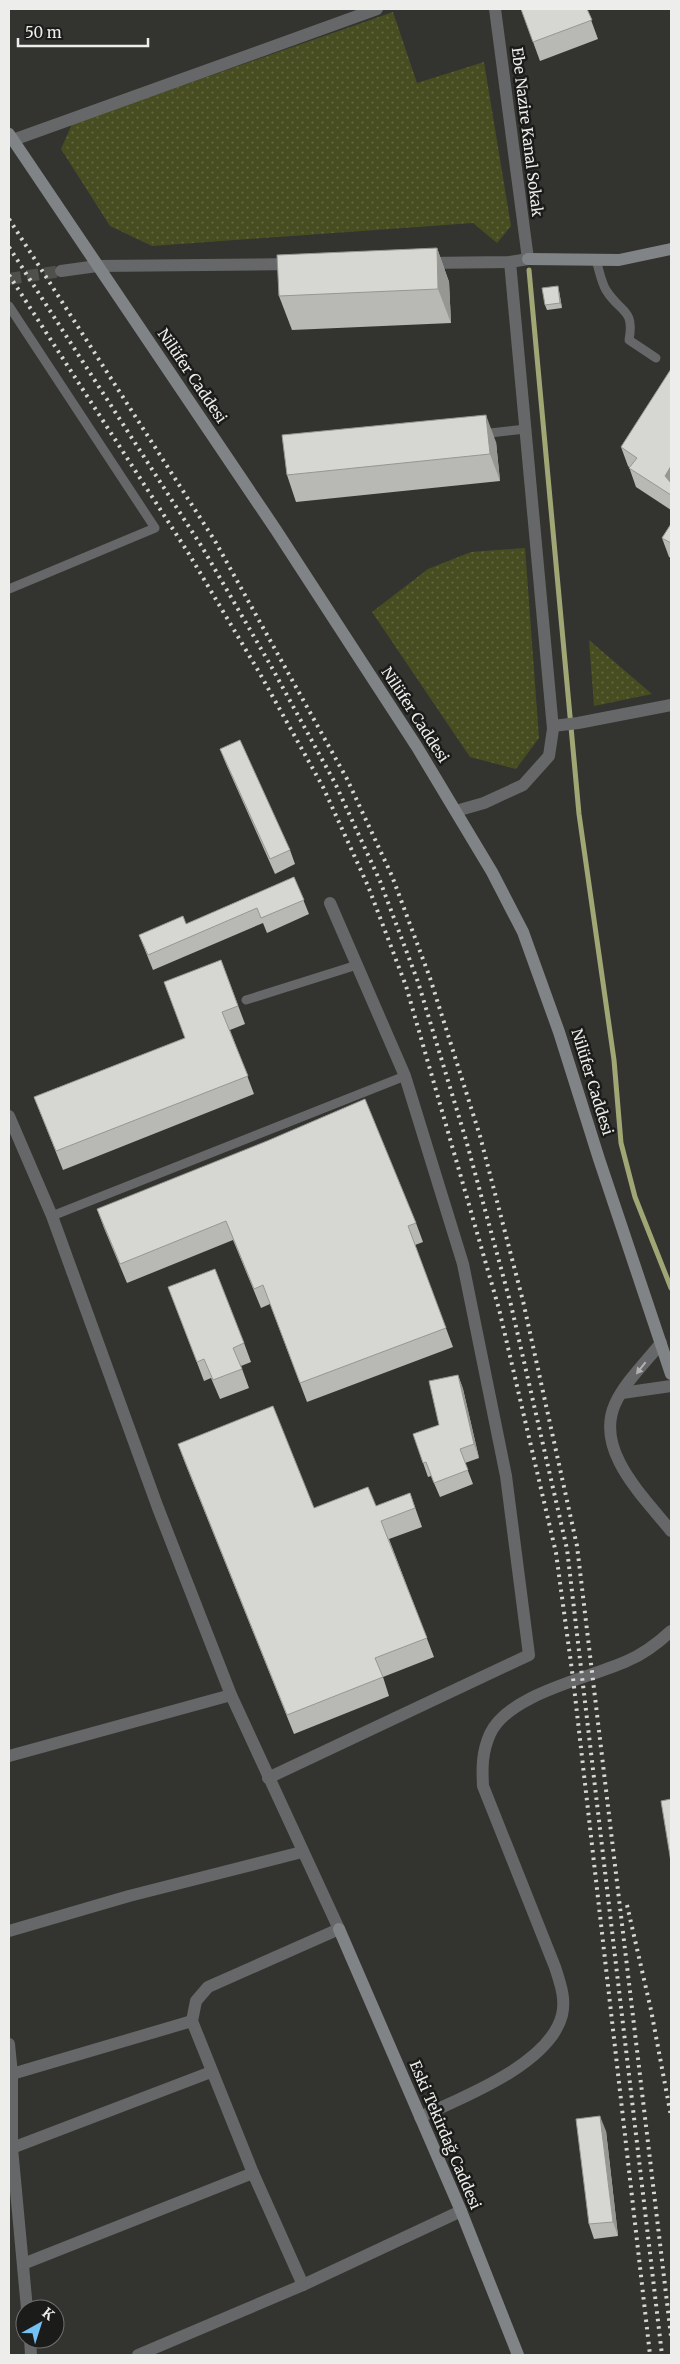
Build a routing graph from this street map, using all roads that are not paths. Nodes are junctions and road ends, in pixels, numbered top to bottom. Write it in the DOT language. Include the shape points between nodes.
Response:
graph roads {
  1 [pos="377,9"];
  2 [pos="495,9"];
  3 [pos="11,137"];
  4 [pos="671,249"];
  5 [pos="528,259"];
  6 [pos="596,260"];
  7 [pos="510,262"];
  8 [pos="411,263"];
  9 [pos="303,264"];
  10 [pos="97,266"];
  11 [pos="60,271"];
  12 [pos="9,306"];
  13 [pos="656,358"];
  14 [pos="525,429"];
  15 [pos="476,435"];
  16 [pos="9,589"];
  17 [pos="671,705"];
  18 [pos="553,726"];
  19 [pos="456,811"];
  20 [pos="330,903"];
  21 [pos="357,965"];
  22 [pos="246,1000"];
  23 [pos="406,1076"];
  24 [pos="9,1116"];
  25 [pos="52,1216"];
  26 [pos="660,1343"];
  27 [pos="671,1374"];
  28 [pos="671,1386"];
  29 [pos="622,1393"];
  30 [pos="671,1531"];
  31 [pos="671,1631"];
  32 [pos="230,1695"];
  33 [pos="9,1756"];
  34 [pos="268,1778"];
  35 [pos="302,1852"];
  36 [pos="339,1929"];
  37 [pos="9,1931"];
  38 [pos="192,2020"];
  39 [pos="9,2044"];
  40 [pos="211,2072"];
  41 [pos="12,2074"];
  42 [pos="420,2117"];
  43 [pos="12,2148"];
  44 [pos="253,2173"];
  45 [pos="461,2210"];
  46 [pos="23,2264"];
  47 [pos="303,2285"];
  48 [pos="26,2299"];
  49 [pos="138,2355"];
  50 [pos="518,2355"];
  1 -- 3 [label="street"];
  2 -- 5 [label="street, Ebe Nazire Kanal Sokak"];
  3 -- 10 [label="main road, Nilüfer Caddesi"];
  4 -- 6 [label="main road" via="619,260"];
  5 -- 6 [label="main road"];
  5 -- 7 [label="street"];
  6 -- 13 [label="lane" via="606,290 625,310 632,325 629,340"];
  7 -- 8 [label="street"];
  7 -- 14 [label="street"];
  9 -- 10 [label="street"];
  10 -- 11 [label="street"];
  10 -- 19 [label="main road, Nilüfer Caddesi" via="276,530"];
  12 -- 16 [label="lane" via="155,528"];
  14 -- 15 [label="lane"];
  14 -- 18 [label="street"];
  17 -- 18 [label="street"];
  18 -- 19 [label="street" via="549,756 523,785 484,803"];
  19 -- 26 [label="main road, Nilüfer Caddesi" via="523,932 560,1032"];
  20 -- 21 [label="street"];
  21 -- 22 [label="lane"];
  21 -- 23 [label="street"];
  23 -- 25 [label="lane"];
  23 -- 34 [label="street" via="463,1264 506,1476 529,1655"];
  24 -- 25 [label="street"];
  25 -- 32 [label="street"];
  26 -- 27 [label="main road, Nilüfer Caddesi"];
  26 -- 29 [label="street, one-way"];
  28 -- 29 [label="street"];
  29 -- 30 [label="street" via="614,1405 611,1422 618,1459 628,1477"];
  31 -- 42 [label="street" via="654,1647 628,1661 531,1698 507,1714 491,1732 482,1759 483,1786 564,1992 562,2016 552,2036 530,2060 500,2079"];
  32 -- 33 [label="street"];
  32 -- 34 [label="street"];
  34 -- 35 [label="street"];
  35 -- 36 [label="street"];
  35 -- 37 [label="street" via="129,1896"];
  36 -- 38 [label="street" via="208,1987 196,2001"];
  36 -- 42 [label="main road, Eski Tekirdağ Caddesi"];
  38 -- 40 [label="street"];
  38 -- 41 [label="street"];
  39 -- 41 [label="street"];
  40 -- 43 [label="street"];
  40 -- 44 [label="street"];
  41 -- 43 [label="street"];
  42 -- 45 [label="main road, Eski Tekirdağ Caddesi"];
  43 -- 46 [label="street"];
  44 -- 46 [label="street"];
  44 -- 47 [label="street"];
  45 -- 47 [label="street"];
  45 -- 50 [label="main road, Eski Tekirdağ Caddesi"];
  46 -- 48 [label="street"];
  47 -- 49 [label="street"];
}
